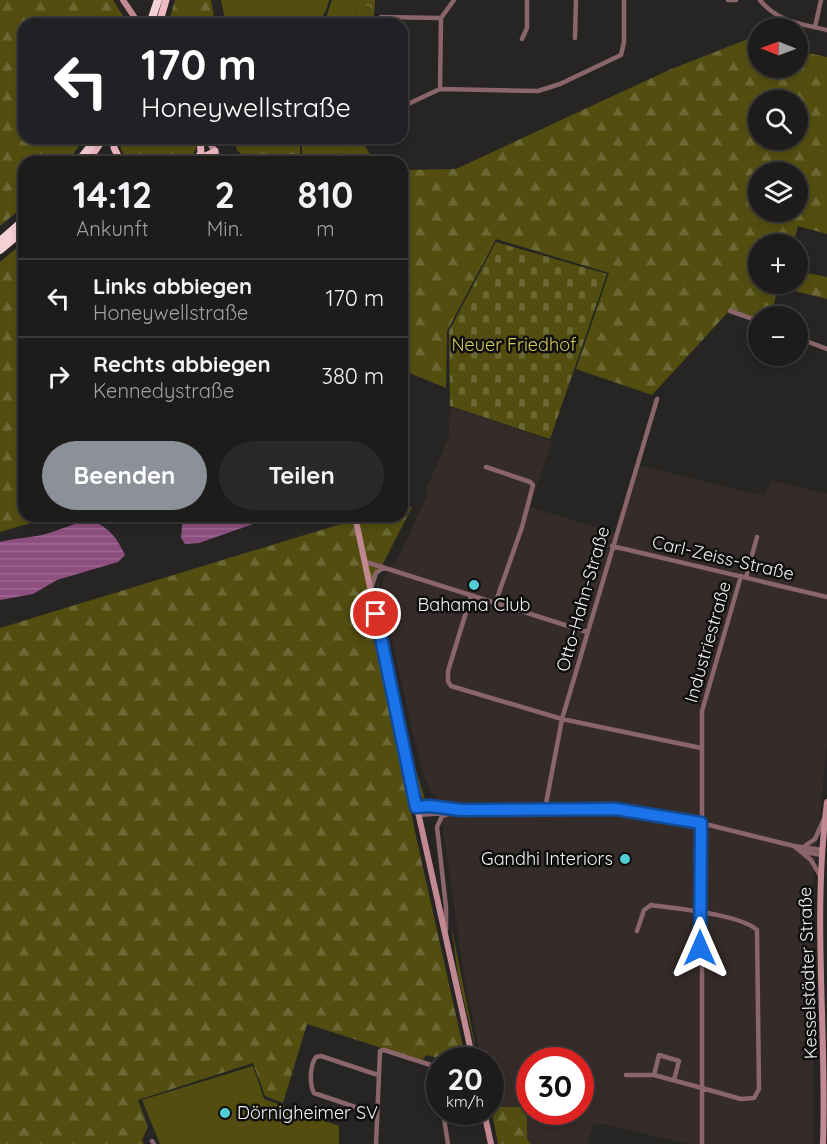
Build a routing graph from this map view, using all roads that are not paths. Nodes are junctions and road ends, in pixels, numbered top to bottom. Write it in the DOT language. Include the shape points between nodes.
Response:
graph roads {
  1 [pos="123,0"];
  2 [pos="158,0"];
  3 [pos="166,0"];
  4 [pos="454,0"];
  5 [pos="527,0"];
  6 [pos="576,0"];
  7 [pos="624,0"];
  8 [pos="728,0"];
  9 [pos="736,0"];
  10 [pos="760,0"];
  11 [pos="820,0"];
  12 [pos="381,17"];
  13 [pos="135,18"];
  14 [pos="152,18"];
  15 [pos="161,18"];
  16 [pos="441,18"];
  17 [pos="815,27"];
  18 [pos="827,30"];
  19 [pos="575,38"];
  20 [pos="522,39"];
  21 [pos="440,89"];
  22 [pos="408,104"];
  23 [pos="92,144"];
  24 [pos="83,156"];
  25 [pos="18,225"];
  26 [pos="18,235"];
  27 [pos="0,241"];
  28 [pos="0,250"];
  29 [pos="730,311"];
  30 [pos="748,317"];
  31 [pos="808,342"];
  32 [pos="827,349"];
  33 [pos="657,399"];
  34 [pos="486,467"];
  35 [pos="356,522"];
  36 [pos="757,537"];
  37 [pos="612,546"];
  38 [pos="366,562"];
  39 [pos="383,568"];
  40 [pos="743,576"];
  41 [pos="371,589"];
  42 [pos="471,596"];
  43 [pos="827,597"];
  44 [pos="495,604"];
  45 [pos="587,632"];
  46 [pos="562,719"];
  47 [pos="701,748"];
  48 [pos="827,802"];
  49 [pos="416,807"];
  50 [pos="545,809"];
  51 [pos="461,810"];
  52 [pos="451,813"];
  53 [pos="418,814"];
  54 [pos="825,816"];
  55 [pos="701,823"];
  56 [pos="794,846"];
  57 [pos="805,846"];
  58 [pos="804,852"];
  59 [pos="822,852"];
  60 [pos="821,877"];
  61 [pos="700,913"];
  62 [pos="637,931"];
  63 [pos="446,936"];
  64 [pos="470,1047"];
  65 [pos="426,1064"];
  66 [pos="378,1075"];
  67 [pos="626,1075"];
  68 [pos="654,1075"];
  69 [pos="674,1080"];
  70 [pos="702,1088"];
  71 [pos="376,1114"];
  72 [pos="445,1125"];
  73 [pos="487,1125"];
  74 [pos="376,1144"];
  75 [pos="448,1144"];
  76 [pos="491,1144"];
  77 [pos="702,1144"];
  78 [pos="824,1144"];
  1 -- 13 [label="main road"];
  2 -- 14 [label="highway"];
  3 -- 15 [label="highway"];
  4 -- 16 [label="street"];
  5 -- 20 [label="street" via="527,28"];
  6 -- 19 [label="street"];
  7 -- 21 [label="street" via="624,48 619,57 538,91"];
  8 -- 9 [label="street"];
  10 -- 17 [label="street" via="784,20"];
  11 -- 17 [label="street"];
  12 -- 16 [label="street"];
  16 -- 21 [label="street"];
  17 -- 18 [label="street"];
  21 -- 22 [label="street"];
  23 -- 24 [label="highway"];
  25 -- 27 [label="highway"];
  26 -- 28 [label="highway"];
  29 -- 30 [label="street"];
  31 -- 32 [label="street"];
  33 -- 37 [label="street, Otto-Hahn-Straße"];
  34 -- 44 [label="street" via="532,485"];
  35 -- 38 [label="main road"];
  36 -- 40 [label="street, Industriestraße"];
  37 -- 40 [label="street, Carl-Zeiss-Straße"];
  37 -- 45 [label="street, Otto-Hahn-Straße"];
  38 -- 39 [label="street"];
  38 -- 41 [label="main road"];
  39 -- 41 [label="street" via="376,573"];
  39 -- 42 [label="street"];
  40 -- 43 [label="street, Carl-Zeiss-Straße"];
  40 -- 47 [label="street, Industriestraße" via="702,708"];
  41 -- 49 [label="main road"];
  42 -- 44 [label="street"];
  42 -- 46 [label="street" via="448,671 449,683 465,692"];
  44 -- 45 [label="street"];
  45 -- 46 [label="street, Otto-Hahn-Straße"];
  46 -- 47 [label="street"];
  46 -- 50 [label="street, Otto-Hahn-Straße"];
  47 -- 55 [label="street, Industriestraße"];
  48 -- 54 [label="main road, Kesselstädter Straße"];
  49 -- 51 [label="street"];
  49 -- 53 [label="main road"];
  50 -- 51 [label="street"];
  50 -- 55 [label="street" via="616,809"];
  51 -- 52 [label="street"];
  52 -- 53 [label="street"];
  52 -- 63 [label="street" via="441,817 437,827"];
  53 -- 63 [label="main road"];
  54 -- 57 [label="street" via="814,839"];
  54 -- 59 [label="main road, Kesselstädter Straße"];
  55 -- 56 [label="street"];
  55 -- 61 [label="street, Industriestraße"];
  56 -- 57 [label="street"];
  56 -- 58 [label="street"];
  57 -- 59 [label="street"];
  58 -- 59 [label="street"];
  58 -- 60 [label="street"];
  59 -- 60 [label="main road, Kesselstädter Straße"];
  60 -- 78 [label="main road, Kesselstädter Straße"];
  61 -- 62 [label="street" via="651,904 644,910"];
  61 -- 70 [label="street, Industriestraße"];
  61 -- 70 [label="street" via="750,924 758,930 758,1094 745,1100"];
  63 -- 64 [label="main road"];
  65 -- 66 [label="street" via="384,1050 380,1053"];
  66 -- 71 [label="street"];
  66 -- 71 [label="street" via="321,1056 312,1062 314,1093"];
  67 -- 68 [label="street"];
  68 -- 69 [label="street"];
  68 -- 69 [label="street" via="659,1056 679,1061"];
  69 -- 70 [label="street"];
  70 -- 77 [label="street, Industriestraße"];
  71 -- 74 [label="street"];
  72 -- 75 [label="street"];
  73 -- 76 [label="main road"];
}
